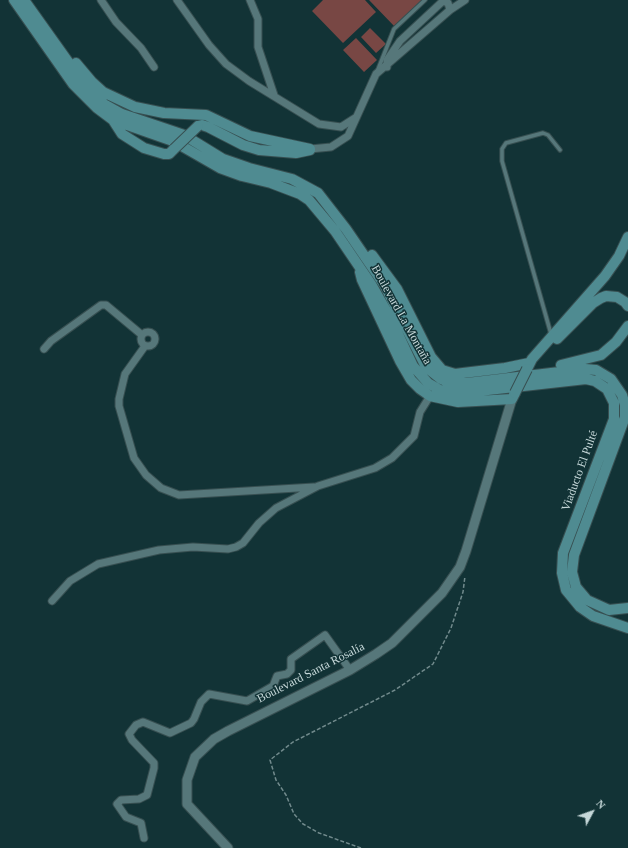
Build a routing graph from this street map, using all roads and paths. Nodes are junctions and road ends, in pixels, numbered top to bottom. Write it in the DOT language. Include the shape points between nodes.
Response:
graph roads {
  1 [pos="14,0"];
  2 [pos="24,0"];
  3 [pos="101,0"];
  4 [pos="177,0"];
  5 [pos="250,0"];
  6 [pos="425,0"];
  7 [pos="443,0"];
  8 [pos="462,1"];
  9 [pos="450,10"];
  10 [pos="40,23"];
  11 [pos="154,67"];
  12 [pos="387,67"];
  13 [pos="376,74"];
  14 [pos="274,95"];
  15 [pos="355,118"];
  16 [pos="113,120"];
  17 [pos="310,150"];
  18 [pos="560,150"];
  19 [pos="628,237"];
  20 [pos="362,251"];
  21 [pos="360,266"];
  22 [pos="628,306"];
  23 [pos="628,326"];
  24 [pos="142,335"];
  25 [pos="552,336"];
  26 [pos="145,346"];
  27 [pos="44,349"];
  28 [pos="528,366"];
  29 [pos="547,372"];
  30 [pos="510,376"];
  31 [pos="512,393"];
  32 [pos="430,396"];
  33 [pos="318,486"];
  34 [pos="465,572"];
  35 [pos="52,601"];
  36 [pos="628,608"];
  37 [pos="628,628"];
  38 [pos="350,670"];
  39 [pos="144,838"];
  40 [pos="228,848"];
  41 [pos="361,848"];
  1 -- 16 [label="main road, Boulevard La Montaña" via="73,84"];
  2 -- 10 [label="main road, Boulevard La Montaña"];
  3 -- 11 [label="street"];
  4 -- 14 [label="street" via="226,64"];
  5 -- 14 [label="street" via="258,19 258,47"];
  6 -- 13 [label="lane" via="394,29"];
  7 -- 9 [label="street" via="448,3"];
  7 -- 12 [label="street" via="400,41 387,60"];
  8 -- 9 [label="street"];
  9 -- 12 [label="street"];
  10 -- 17 [label="main road" via="54,32 92,82 117,100 150,111 206,115 250,136"];
  10 -- 20 [label="main road, Boulevard La Montaña" via="86,87 104,104 126,115 184,135 223,159 292,179 307,186 321,195"];
  12 -- 13 [label="street"];
  13 -- 15 [label="street"];
  14 -- 15 [label="street" via="319,124 341,127"];
  15 -- 17 [label="street" via="348,136 341,142 331,147"];
  16 -- 17 [label="main road, bridge" via="122,134 144,148 164,154 169,154 202,125 258,150 296,153"];
  16 -- 21 [label="main road, Boulevard La Montaña" via="173,141 220,168 300,194 320,211"];
  18 -- 25 [label="lane" via="548,135 543,133 506,143 502,149 502,161"];
  19 -- 25 [label="main road" via="619,256 602,280"];
  20 -- 28 [label="main road" via="372,255 390,277 431,357 442,370 459,373"];
  20 -- 30 [label="main road, Boulevard La Montaña" via="385,286 422,359 433,374 458,383"];
  21 -- 31 [label="main road, Boulevard La Montaña" via="392,321 413,366 428,383 440,390 460,393"];
  21 -- 32 [label="main road" via="362,280 400,361 411,380"];
  22 -- 28 [label="main road" via="617,297 601,298"];
  23 -- 29 [label="main road" via="601,356 555,366"];
  24 -- 26 [label="street" via="141,342"];
  24 -- 26 [label="street" via="148,332 156,338 152,346"];
  24 -- 27 [label="street" via="106,305 101,305 51,341"];
  25 -- 28 [label="main road"];
  26 -- 33 [label="street" via="125,374 119,406 134,458 146,475 160,488 179,495"];
  28 -- 31 [label="main road, bridge"];
  29 -- 30 [label="main road, Viaducto El Pulté"];
  29 -- 36 [label="main road, Viaducto El Pulté" via="596,370 611,379 622,395 625,410 623,424 574,555 572,568 576,587 586,600 609,610"];
  31 -- 32 [label="main road" via="458,402"];
  31 -- 37 [label="main road, Viaducto El Pulté" via="586,379 604,386 611,395 615,407 614,419 563,553 561,569 566,590 580,607 593,616"];
  31 -- 38 [label="street, Boulevard Santa Rosalía" via="488,481 460,567 435,601 392,643"];
  32 -- 33 [label="street" via="420,412 414,436 392,458 375,468"];
  33 -- 35 [label="street" via="276,508 236,546 228,549 193,547 159,550 98,564 70,581"];
  34 -- 41 [label="path" via="463,592 451,628 433,664 395,690 293,742 270,760 276,780 294,814 303,824 319,833"];
  38 -- 39 [label="street" via="325,635 291,659 291,670 287,674 277,676 273,686 247,701 209,694 201,702 191,723 170,734 143,722 136,725 130,734 132,740 154,763 153,774 147,795 139,799 121,800 117,804 126,817 141,823"];
  38 -- 40 [label="street, Boulevard Santa Rosalía" via="228,731 214,739 195,757 187,780 187,804"];
}
